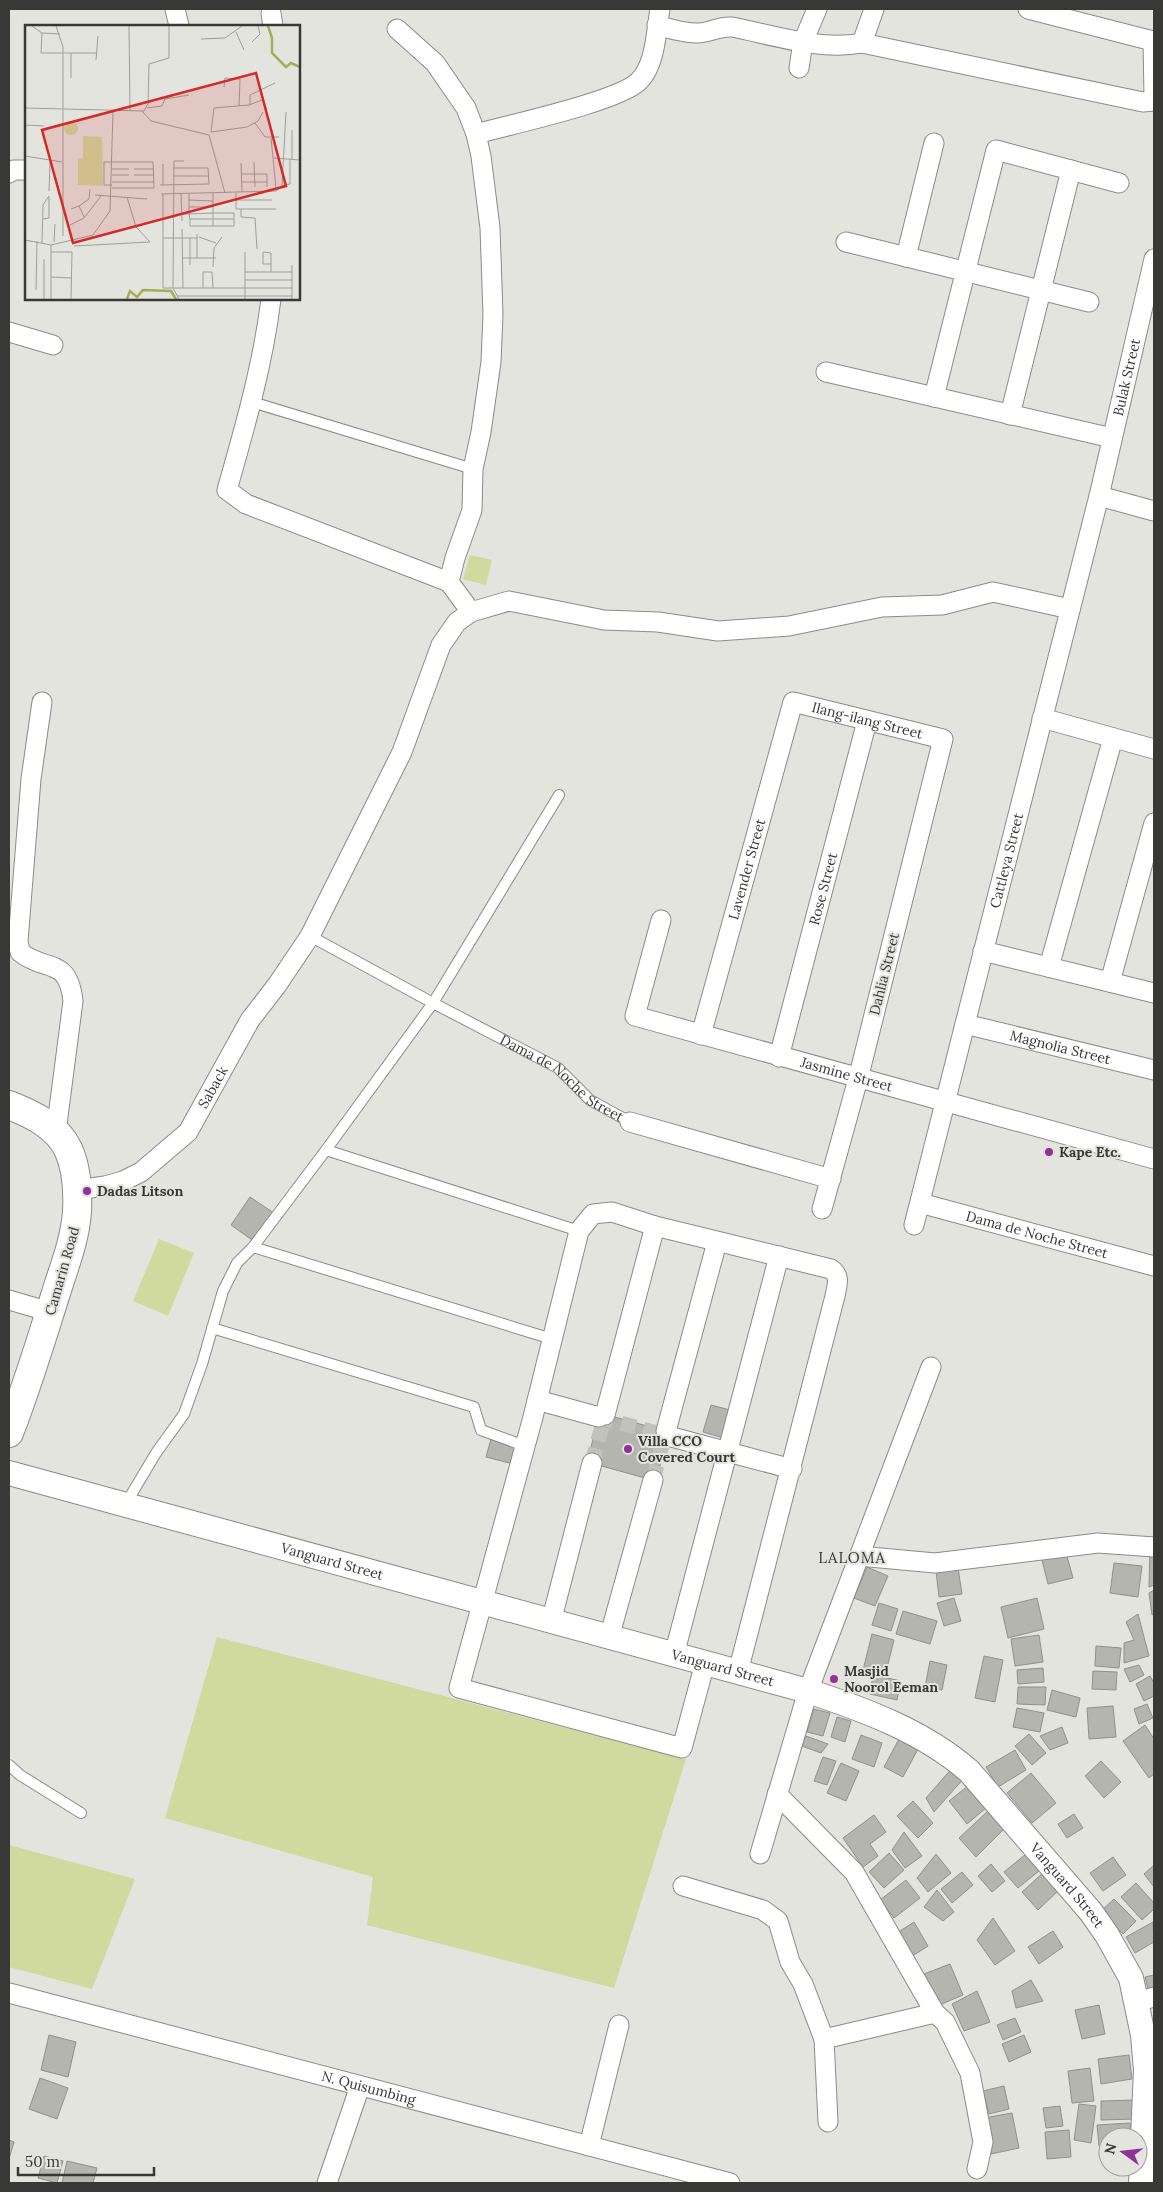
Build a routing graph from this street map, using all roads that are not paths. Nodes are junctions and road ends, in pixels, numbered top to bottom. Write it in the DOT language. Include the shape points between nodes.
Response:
graph roads {
  1 [pos="175,9"];
  2 [pos="818,9"];
  3 [pos="874,9"];
  4 [pos="1028,9"];
  5 [pos="658,17"];
  6 [pos="179,25"];
  7 [pos="397,30"];
  8 [pos="1154,40"];
  9 [pos="803,42"];
  10 [pos="862,43"];
  11 [pos="799,68"];
  12 [pos="1154,99"];
  13 [pos="476,134"];
  14 [pos="934,143"];
  15 [pos="25,170"];
  16 [pos="1072,170"];
  17 [pos="9,173"];
  18 [pos="1119,183"];
  19 [pos="846,242"];
  20 [pos="906,257"];
  21 [pos="1154,259"];
  22 [pos="966,272"];
  23 [pos="1041,291"];
  24 [pos="271,300"];
  25 [pos="1088,302"];
  26 [pos="9,332"];
  27 [pos="53,344"];
  28 [pos="826,372"];
  29 [pos="934,397"];
  30 [pos="252,402"];
  31 [pos="1010,415"];
  32 [pos="1112,438"];
  33 [pos="473,469"];
  34 [pos="1099,496"];
  35 [pos="1154,511"];
  36 [pos="449,582"];
  37 [pos="1070,609"];
  38 [pos="471,612"];
  39 [pos="42,702"];
  40 [pos="793,702"];
  41 [pos="1042,718"];
  42 [pos="867,721"];
  43 [pos="1113,738"];
  44 [pos="943,739"];
  45 [pos="1154,750"];
  46 [pos="559,795"];
  47 [pos="1154,823"];
  48 [pos="661,920"];
  49 [pos="310,936"];
  50 [pos="984,951"];
  51 [pos="1049,967"];
  52 [pos="1110,982"];
  53 [pos="1154,993"];
  54 [pos="433,1004"];
  55 [pos="965,1024"];
  56 [pos="701,1035"];
  57 [pos="779,1057"];
  58 [pos="1154,1070"];
  59 [pos="858,1079"];
  60 [pos="946,1102"];
  61 [pos="9,1105"];
  62 [pos="630,1122"];
  63 [pos="56,1132"];
  64 [pos="326,1150"];
  65 [pos="1154,1159"];
  66 [pos="831,1179"];
  67 [pos="77,1190"];
  68 [pos="920,1203"];
  69 [pos="822,1209"];
  70 [pos="914,1225"];
  71 [pos="655,1226"];
  72 [pos="580,1231"];
  73 [pos="717,1242"];
  74 [pos="253,1247"];
  75 [pos="779,1256"];
  76 [pos="1154,1266"];
  77 [pos="9,1300"];
  78 [pos="50,1312"];
  79 [pos="212,1328"];
  80 [pos="552,1339"];
  81 [pos="931,1367"];
  82 [pos="537,1400"];
  83 [pos="9,1433"];
  84 [pos="525,1446"];
  85 [pos="727,1452"];
  86 [pos="592,1463"];
  87 [pos="792,1469"];
  88 [pos="9,1473"];
  89 [pos="653,1480"];
  90 [pos="125,1506"];
  91 [pos="1154,1547"];
  92 [pos="859,1556"];
  93 [pos="482,1604"];
  94 [pos="551,1622"];
  95 [pos="609,1638"];
  96 [pos="674,1655"];
  97 [pos="705,1664"];
  98 [pos="738,1672"];
  99 [pos="808,1691"];
  100 [pos="9,1765"];
  101 [pos="777,1794"];
  102 [pos="81,1813"];
  103 [pos="760,1854"];
  104 [pos="683,1886"];
  105 [pos="9,1993"];
  106 [pos="1146,2000"];
  107 [pos="935,2013"];
  108 [pos="619,2025"];
  109 [pos="824,2038"];
  110 [pos="360,2086"];
  111 [pos="828,2122"];
  112 [pos="589,2146"];
  113 [pos="977,2169"];
  114 [pos="681,2177"];
  115 [pos="327,2183"];
  116 [pos="730,2183"];
  117 [pos="1141,2183"];
  1 -- 6 [label="street"];
  2 -- 9 [label="street"];
  3 -- 10 [label="street"];
  4 -- 8 [label="street"];
  5 -- 9 [label="street" via="697,33 720,26 732,27"];
  5 -- 13 [label="street" via="649,66 639,82 608,98"];
  7 -- 13 [label="street" via="435,63 466,108"];
  8 -- 12 [label="street"];
  9 -- 10 [label="street" via="845,46"];
  9 -- 11 [label="street"];
  10 -- 12 [label="street" via="1142,102"];
  13 -- 33 [label="street" via="490,228 493,314 491,362"];
  14 -- 20 [label="street"];
  15 -- 17 [label="street"];
  16 -- 18 [label="street"];
  16 -- 22 [label="street" via="996,150"];
  16 -- 23 [label="street"];
  19 -- 20 [label="street"];
  20 -- 22 [label="street"];
  21 -- 32 [label="street, Bulak Street"];
  22 -- 23 [label="street"];
  22 -- 29 [label="street"];
  23 -- 25 [label="street"];
  23 -- 31 [label="street"];
  24 -- 30 [label="street"];
  26 -- 27 [label="street"];
  28 -- 29 [label="street"];
  29 -- 31 [label="street"];
  30 -- 33 [label="lane"];
  30 -- 36 [label="street" via="227,490 246,504"];
  31 -- 32 [label="street"];
  32 -- 34 [label="street, Bulak Street"];
  33 -- 36 [label="street" via="472,510 454,558"];
  34 -- 35 [label="street"];
  34 -- 37 [label="street, Cattleya Street"];
  36 -- 38 [label="street"];
  37 -- 38 [label="street" via="993,592 942,605 882,607 789,626 718,631 658,622 604,620 509,601"];
  37 -- 41 [label="street, Cattleya Street"];
  38 -- 49 [label="street, Saback" via="457,622 441,645 402,752"];
  39 -- 63 [label="street" via="18,941 20,952 65,973 71,986 73,1001"];
  40 -- 42 [label="street, Ilang-ilang Street"];
  40 -- 56 [label="street, Lavender Street"];
  41 -- 43 [label="street"];
  41 -- 50 [label="street, Cattleya Street"];
  42 -- 44 [label="street, Ilang-ilang Street"];
  42 -- 57 [label="street, Rose Street"];
  43 -- 45 [label="street"];
  43 -- 51 [label="street"];
  44 -- 59 [label="street, Dahlia Street"];
  46 -- 54 [label="lane"];
  47 -- 52 [label="street"];
  48 -- 56 [label="street, Jasmine Street" via="635,1016"];
  49 -- 54 [label="lane, Dama de Noche Street"];
  49 -- 67 [label="street, Saback" via="250,1020 188,1132 141,1172 123,1181"];
  50 -- 51 [label="street"];
  50 -- 55 [label="street, Cattleya Street"];
  51 -- 52 [label="street"];
  52 -- 53 [label="street"];
  54 -- 62 [label="lane, Dama de Noche Street" via="558,1068 590,1100"];
  54 -- 64 [label="lane"];
  55 -- 58 [label="street, Magnolia Street"];
  55 -- 60 [label="street, Cattleya Street"];
  56 -- 57 [label="street, Jasmine Street"];
  57 -- 59 [label="street, Jasmine Street"];
  59 -- 60 [label="street, Jasmine Street"];
  59 -- 66 [label="street, Dahlia Street"];
  60 -- 65 [label="street, Jasmine Street"];
  60 -- 68 [label="street, Cattleya Street"];
  61 -- 63 [label="main road, Camarin Road" via="39,1118"];
  62 -- 66 [label="street, Dama de Noche Street"];
  63 -- 67 [label="main road, Camarin Road" via="68,1148"];
  64 -- 72 [label="lane"];
  64 -- 74 [label="lane"];
  66 -- 69 [label="street, Dahlia Street"];
  67 -- 78 [label="main road, Camarin Road" via="73,1236"];
  68 -- 70 [label="street, Cattleya Street"];
  68 -- 76 [label="street, Dama de Noche Street"];
  71 -- 72 [label="street" via="612,1212 593,1214"];
  71 -- 73 [label="street"];
  71 -- 82 [label="street" via="602,1416"];
  72 -- 80 [label="street"];
  73 -- 75 [label="street"];
  73 -- 85 [label="street" via="667,1433"];
  74 -- 79 [label="lane" via="237,1263 223,1291"];
  74 -- 80 [label="lane"];
  75 -- 85 [label="street"];
  75 -- 87 [label="street" via="831,1269 838,1280"];
  77 -- 78 [label="street"];
  78 -- 83 [label="main road, Camarin Road"];
  79 -- 84 [label="lane" via="474,1407 481,1430"];
  79 -- 90 [label="lane" via="184,1414 156,1453"];
  80 -- 82 [label="street"];
  81 -- 92 [label="street"];
  82 -- 84 [label="street"];
  84 -- 93 [label="street"];
  85 -- 87 [label="street"];
  85 -- 96 [label="street"];
  86 -- 94 [label="street"];
  87 -- 98 [label="street"];
  88 -- 90 [label="street, Vanguard Street"];
  89 -- 95 [label="street"];
  90 -- 93 [label="street, Vanguard Street"];
  91 -- 92 [label="street" via="1098,1542 935,1563"];
  92 -- 99 [label="street"];
  93 -- 94 [label="street, Vanguard Street"];
  93 -- 97 [label="street" via="460,1689 681,1748"];
  94 -- 95 [label="street, Vanguard Street"];
  95 -- 96 [label="street, Vanguard Street"];
  96 -- 97 [label="street, Vanguard Street"];
  97 -- 98 [label="street, Vanguard Street"];
  98 -- 99 [label="street, Vanguard Street"];
  99 -- 101 [label="street"];
  99 -- 106 [label="street, Vanguard Street" via="848,1704 920,1735 969,1770 1091,1912"];
  100 -- 102 [label="lane"];
  101 -- 103 [label="street"];
  101 -- 107 [label="street" via="854,1872"];
  104 -- 109 [label="street" via="763,1910 778,1921 790,1962 803,1984"];
  105 -- 110 [label="street, N. Quisumbing"];
  106 -- 117 [label="street, Vanguard Street"];
  107 -- 109 [label="street"];
  107 -- 113 [label="street" via="945,2022 970,2074 983,2142"];
  108 -- 112 [label="street"];
  109 -- 111 [label="street"];
  110 -- 112 [label="street, N. Quisumbing"];
  110 -- 115 [label="street"];
  112 -- 114 [label="street, N. Quisumbing"];
  114 -- 116 [label="street, N. Quisumbing"];
}
